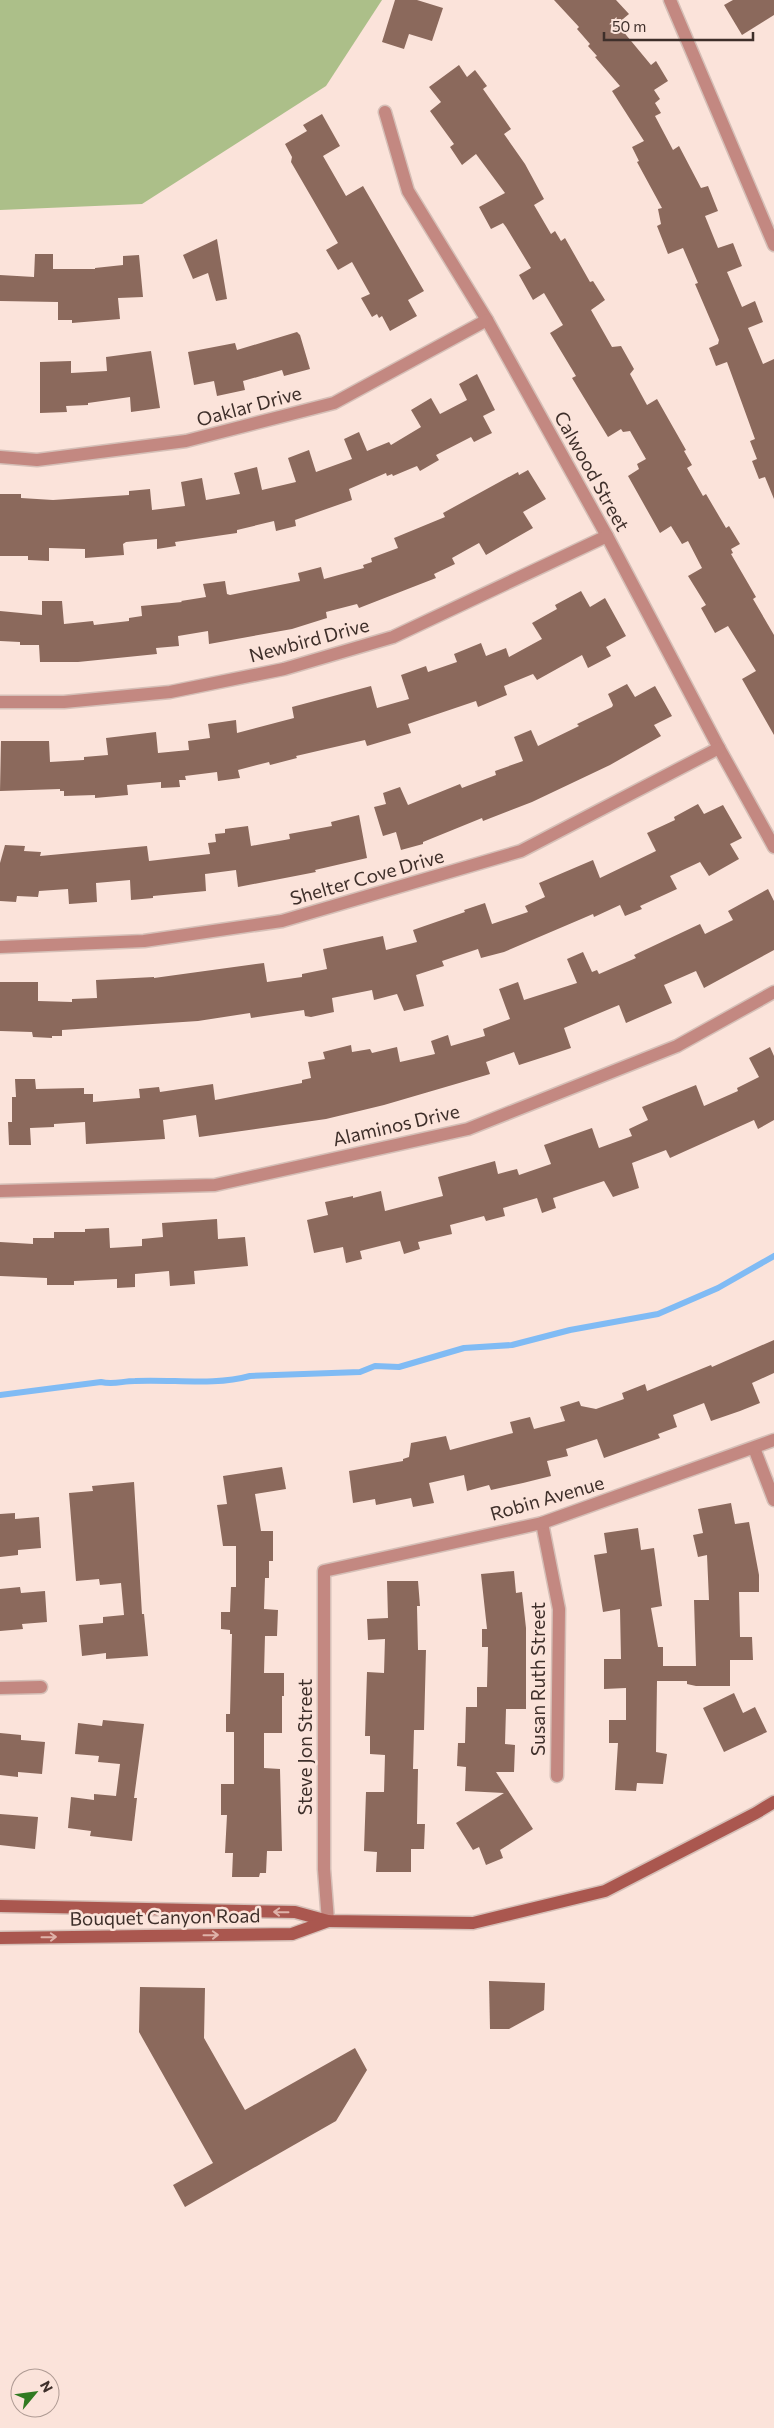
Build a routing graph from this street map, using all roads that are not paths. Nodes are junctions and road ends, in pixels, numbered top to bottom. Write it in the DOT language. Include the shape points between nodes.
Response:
graph roads {
  1 [pos="670,0"];
  2 [pos="385,112"];
  3 [pos="769,220"];
  4 [pos="774,245"];
  5 [pos="488,320"];
  6 [pos="0,458"];
  7 [pos="607,536"];
  8 [pos="0,702"];
  9 [pos="718,748"];
  10 [pos="774,847"];
  11 [pos="0,947"];
  12 [pos="774,992"];
  13 [pos="0,1191"];
  14 [pos="774,1440"];
  15 [pos="754,1448"];
  16 [pos="774,1500"];
  17 [pos="542,1523"];
  18 [pos="324,1571"];
  19 [pos="41,1687"];
  20 [pos="0,1688"];
  21 [pos="557,1776"];
  22 [pos="774,1802"];
  23 [pos="0,1906"];
  24 [pos="328,1921"];
  25 [pos="0,1938"];
  1 -- 3 [label="street"];
  2 -- 5 [label="street, Calwood Street" via="408,190"];
  3 -- 4 [label="street"];
  5 -- 6 [label="street, Oaklar Drive" via="334,403 186,441 37,460"];
  5 -- 7 [label="street, Calwood Street"];
  7 -- 8 [label="street, Newbird Drive" via="393,637 284,669 170,692 64,702"];
  7 -- 9 [label="street, Calwood Street"];
  9 -- 10 [label="street, Calwood Street"];
  9 -- 11 [label="street, Shelter Cove Drive" via="521,851 282,921 144,941"];
  12 -- 13 [label="street, Alaminos Drive" via="677,1046 468,1128 214,1185"];
  14 -- 15 [label="street, Robin Avenue"];
  15 -- 16 [label="street"];
  15 -- 17 [label="street, Robin Avenue"];
  17 -- 18 [label="street, Robin Avenue"];
  17 -- 21 [label="street, Susan Ruth Street" via="560,1609"];
  18 -- 24 [label="street, Steve Jon Street" via="324,1869"];
  19 -- 20 [label="street"];
  22 -- 24 [label="main road, Bouquet Canyon Road" via="606,1891 473,1923"];
  24 -- 23 [label="main road, Bouquet Canyon Road, one-way" via="295,1912"];
  25 -- 24 [label="main road, Bouquet Canyon Road, one-way" via="292,1934"];
}
